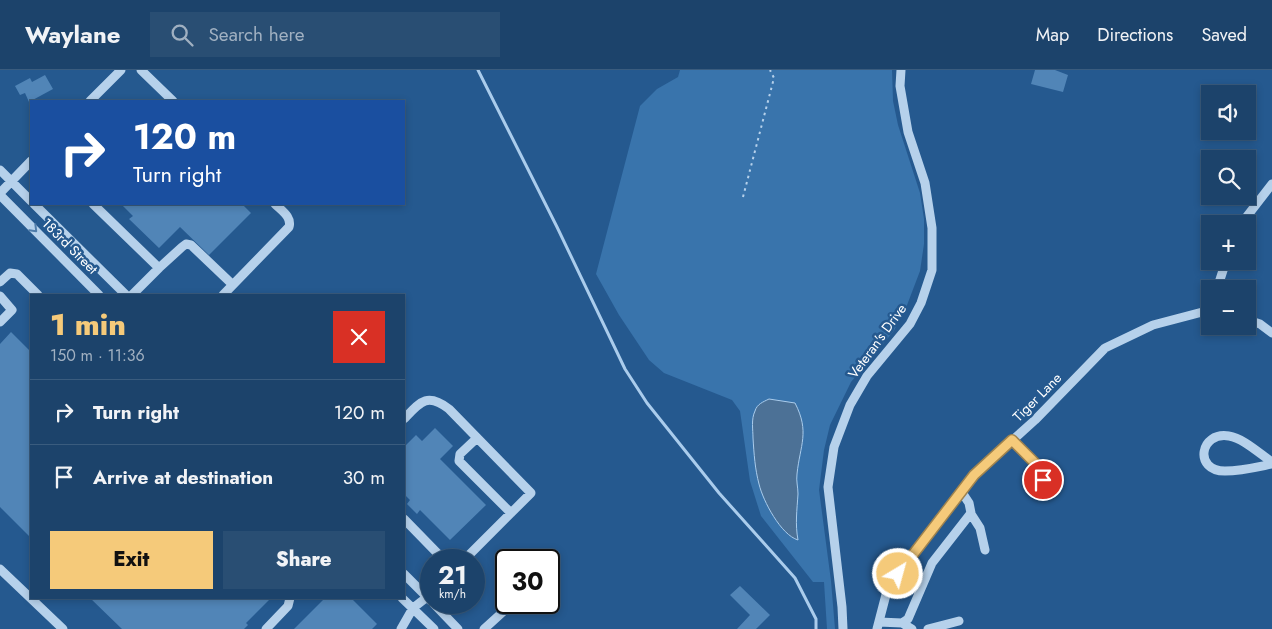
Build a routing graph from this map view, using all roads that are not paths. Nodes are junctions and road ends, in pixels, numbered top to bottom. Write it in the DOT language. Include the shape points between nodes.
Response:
graph roads {
  1 [pos="121,70"];
  2 [pos="141,70"];
  3 [pos="901,70"];
  4 [pos="91,100"];
  5 [pos="169,100"];
  6 [pos="30,162"];
  7 [pos="0,170"];
  8 [pos="12,181"];
  9 [pos="1272,184"];
  10 [pos="0,194"];
  11 [pos="30,200"];
  12 [pos="35,205"];
  13 [pos="94,205"];
  14 [pos="276,205"];
  15 [pos="1248,215"];
  16 [pos="159,268"];
  17 [pos="0,282"];
  18 [pos="232,285"];
  19 [pos="37,294"];
  20 [pos="98,294"];
  21 [pos="125,294"];
  22 [pos="133,294"];
  23 [pos="224,294"];
  24 [pos="0,296"];
  25 [pos="1201,312"];
  26 [pos="0,322"];
  27 [pos="1256,323"];
  28 [pos="1272,333"];
  29 [pos="405,418"];
  30 [pos="477,438"];
  31 [pos="1012,440"];
  32 [pos="1272,463"];
  33 [pos="1043,480"];
  34 [pos="961,491"];
  35 [pos="511,513"];
  36 [pos="971,514"];
  37 [pos="405,520"];
  38 [pos="433,549"];
  39 [pos="475,549"];
  40 [pos="985,550"];
  41 [pos="0,569"];
  42 [pos="405,575"];
  43 [pos="420,589"];
  44 [pos="30,598"];
  45 [pos="32,599"];
  46 [pos="290,599"];
  47 [pos="403,599"];
  48 [pos="420,604"];
  49 [pos="412,608"];
  50 [pos="444,614"];
  51 [pos="500,614"];
  52 [pos="960,620"];
  53 [pos="902,623"];
  54 [pos="878,625"];
  55 [pos="63,629"];
  56 [pos="266,629"];
  57 [pos="402,629"];
  58 [pos="434,629"];
  59 [pos="458,629"];
  60 [pos="484,629"];
  61 [pos="843,629"];
  62 [pos="912,629"];
  63 [pos="928,629"];
  1 -- 4 [label="street"];
  2 -- 5 [label="street"];
  3 -- 61 [label="street, Veteran's Drive" via="900,86 908,132 925,183 932,228 932,270 914,317 867,376 850,405 834,447 828,487"];
  6 -- 8 [label="street"];
  7 -- 8 [label="street"];
  8 -- 10 [label="street"];
  8 -- 11 [label="street"];
  9 -- 15 [label="street"];
  10 -- 20 [label="street, 183rd Street, one-way"];
  12 -- 21 [label="street, 183rd Street"];
  13 -- 16 [label="street"];
  14 -- 18 [label="street" via="287,216 288,227"];
  16 -- 18 [label="street" via="186,244 191,245"];
  16 -- 22 [label="street"];
  17 -- 19 [label="street" via="10,273 17,274"];
  18 -- 23 [label="street"];
  24 -- 26 [label="street" via="12,310"];
  25 -- 31 [label="street, Tiger Lane" via="1153,325 1105,348"];
  27 -- 28 [label="street"];
  29 -- 30 [label="street" via="419,403 429,399 438,401"];
  30 -- 35 [label="street" via="460,454 459,461"];
  30 -- 35 [label="street" via="532,493"];
  31 -- 33 [label="street" via="1038,466"];
  31 -- 34 [label="street, Tiger Lane"];
  32 -- 32 [label="street" via="1225,472 1212,468 1203,454 1212,439 1230,436"];
  34 -- 36 [label="street" via="969,502"];
  34 -- 54 [label="street, Tiger Lane" via="888,587"];
  35 -- 39 [label="street"];
  36 -- 40 [label="street" via="980,528"];
  36 -- 53 [label="street" via="932,563 908,619"];
  37 -- 38 [label="street"];
  41 -- 44 [label="street"];
  42 -- 43 [label="street"];
  45 -- 55 [label="street"];
  46 -- 56 [label="street" via="288,606"];
  47 -- 49 [label="street"];
  48 -- 49 [label="street"];
  49 -- 57 [label="street"];
  49 -- 58 [label="street"];
  50 -- 59 [label="street"];
  51 -- 60 [label="street"];
  52 -- 63 [label="street"];
  53 -- 54 [label="street"];
  53 -- 62 [label="street"];
}
